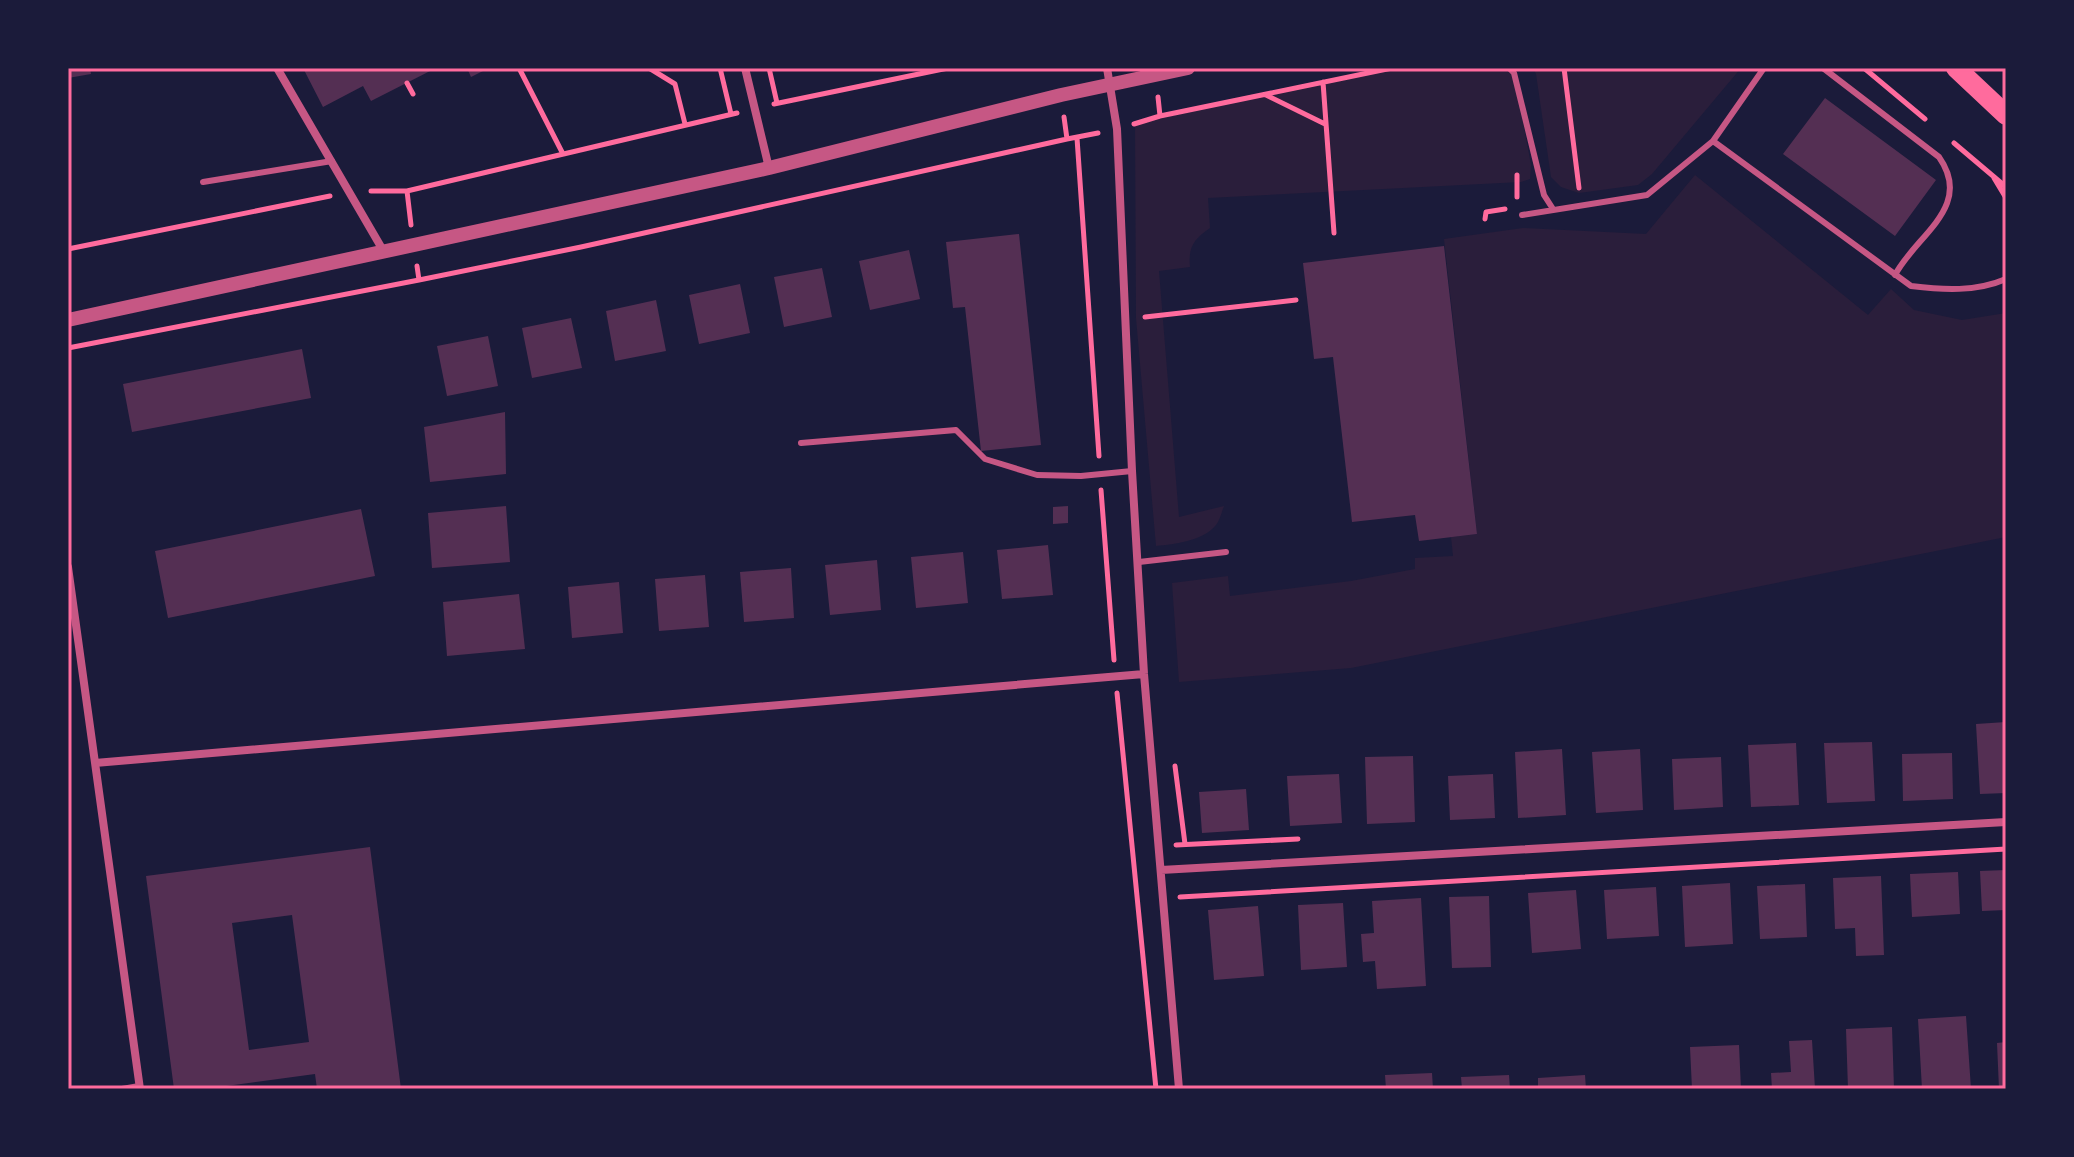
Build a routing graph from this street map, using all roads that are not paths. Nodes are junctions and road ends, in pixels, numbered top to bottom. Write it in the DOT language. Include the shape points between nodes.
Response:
graph roads {
  1 [pos="277,68"];
  2 [pos="745,68"];
  3 [pos="1107,68"];
  4 [pos="1188,68"];
  5 [pos="1509,68"];
  6 [pos="1764,68"];
  7 [pos="1823,68"];
  8 [pos="1956,68"];
  9 [pos="1110,84"];
  10 [pos="1990,99"];
  11 [pos="2006,115"];
  12 [pos="2006,128"];
  13 [pos="1713,141"];
  14 [pos="332,161"];
  15 [pos="769,168"];
  16 [pos="203,182"];
  17 [pos="1553,209"];
  18 [pos="1522,215"];
  19 [pos="385,253"];
  20 [pos="1895,275"];
  21 [pos="2006,279"];
  22 [pos="68,320"];
  23 [pos="801,443"];
  24 [pos="1132,471"];
  25 [pos="1226,552"];
  26 [pos="1139,562"];
  27 [pos="68,567"];
  28 [pos="70,592"];
  29 [pos="1144,674"];
  30 [pos="95,763"];
  31 [pos="2006,822"];
  32 [pos="1161,870"];
  33 [pos="140,1087"];
  34 [pos="122,1089"];
  35 [pos="1179,1089"];
  1 -- 14 [label="street"];
  2 -- 15 [label="street"];
  3 -- 9 [label="street"];
  4 -- 9 [label="street"];
  5 -- 17 [label="lane" via="1544,195"];
  6 -- 13 [label="lane"];
  7 -- 20 [label="lane" via="1939,157 1949,171 1944,215 1904,257"];
  8 -- 10 [label="main road"];
  9 -- 15 [label="street"];
  9 -- 24 [label="street" via="1117,129"];
  10 -- 11 [label="main road"];
  10 -- 12 [label="lane"];
  13 -- 17 [label="lane" via="1647,195"];
  13 -- 20 [label="lane"];
  14 -- 16 [label="lane"];
  14 -- 19 [label="street"];
  15 -- 19 [label="street"];
  17 -- 18 [label="lane"];
  19 -- 22 [label="street"];
  20 -- 21 [label="lane" via="1911,286 1939,290 1988,287"];
  23 -- 24 [label="lane" via="956,430 985,459 1037,475"];
  24 -- 26 [label="street"];
  25 -- 26 [label="lane"];
  26 -- 29 [label="street"];
  27 -- 28 [label="street"];
  28 -- 30 [label="street"];
  29 -- 30 [label="street"];
  29 -- 32 [label="street"];
  30 -- 33 [label="street"];
  31 -- 32 [label="street"];
  32 -- 35 [label="street"];
  33 -- 34 [label="lane"];
}
